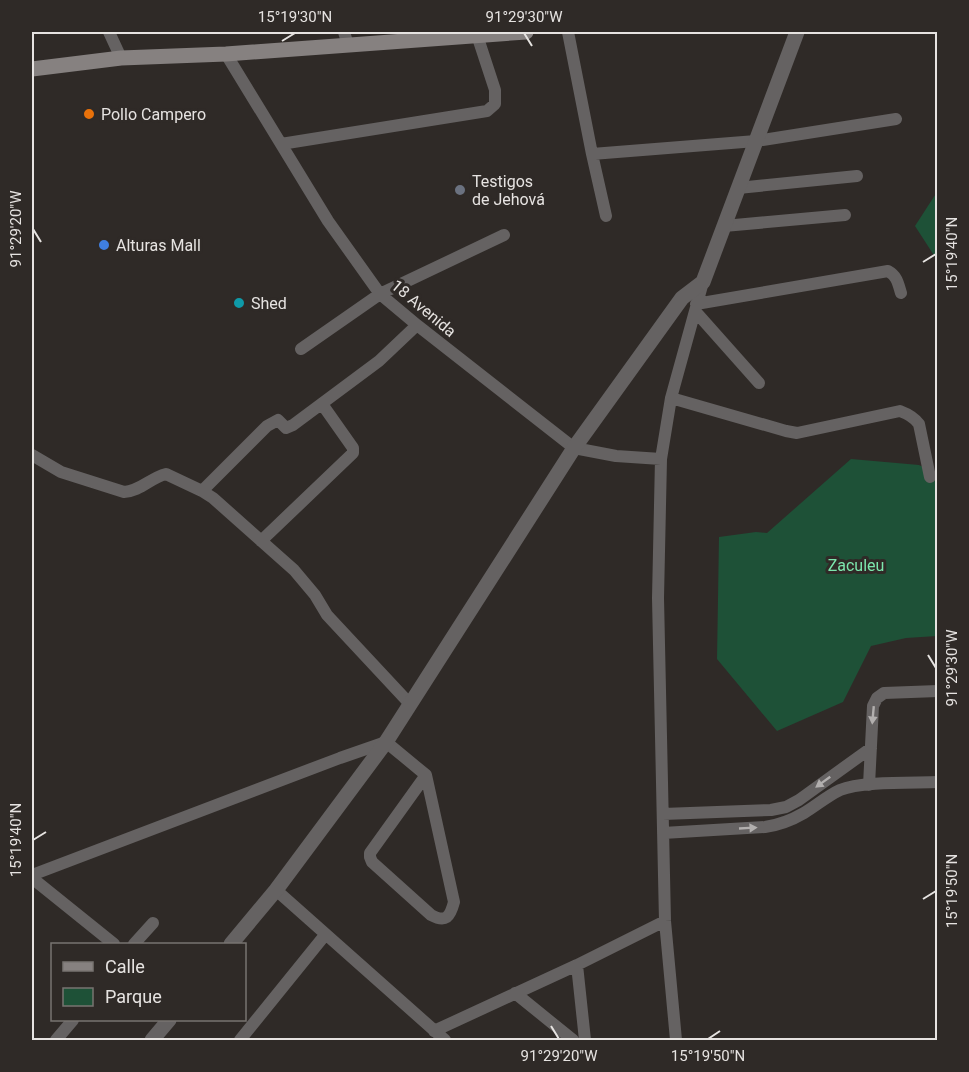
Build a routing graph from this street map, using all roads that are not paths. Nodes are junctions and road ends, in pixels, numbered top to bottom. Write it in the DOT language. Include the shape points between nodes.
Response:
graph roads {
  1 [pos="109,32"];
  2 [pos="526,32"];
  3 [pos="568,32"];
  4 [pos="797,32"];
  5 [pos="423,35"];
  6 [pos="477,35"];
  7 [pos="346,38"];
  8 [pos="226,54"];
  9 [pos="121,58"];
  10 [pos="32,69"];
  11 [pos="896,119"];
  12 [pos="756,141"];
  13 [pos="281,144"];
  14 [pos="592,154"];
  15 [pos="857,176"];
  16 [pos="738,188"];
  17 [pos="845,214"];
  18 [pos="606,216"];
  19 [pos="724,226"];
  20 [pos="504,236"];
  21 [pos="703,282"];
  22 [pos="901,292"];
  23 [pos="380,294"];
  24 [pos="695,307"];
  25 [pos="417,325"];
  26 [pos="301,349"];
  27 [pos="759,383"];
  28 [pos="671,398"];
  29 [pos="322,404"];
  30 [pos="574,448"];
  31 [pos="32,455"];
  32 [pos="661,459"];
  33 [pos="930,477"];
  34 [pos="202,491"];
  35 [pos="261,541"];
  36 [pos="938,691"];
  37 [pos="410,704"];
  38 [pos="387,742"];
  39 [pos="871,748"];
  40 [pos="426,775"];
  41 [pos="938,782"];
  42 [pos="869,784"];
  43 [pos="663,814"];
  44 [pos="663,833"];
  45 [pos="32,876"];
  46 [pos="276,890"];
  47 [pos="664,921"];
  48 [pos="153,923"];
  49 [pos="325,935"];
  50 [pos="112,943"];
  51 [pos="136,943"];
  52 [pos="233,943"];
  53 [pos="577,965"];
  54 [pos="515,993"];
  55 [pos="72,1021"];
  56 [pos="168,1021"];
  57 [pos="434,1031"];
  58 [pos="56,1041"];
  59 [pos="152,1041"];
  60 [pos="240,1041"];
  61 [pos="445,1041"];
  62 [pos="573,1041"];
  63 [pos="585,1041"];
  64 [pos="676,1041"];
  1 -- 9 [label="street"];
  2 -- 6 [label="main road"];
  3 -- 14 [label="street"];
  4 -- 12 [label="street"];
  5 -- 6 [label="main road"];
  5 -- 7 [label="main road"];
  6 -- 13 [label="street" via="495,90 495,104 488,111"];
  7 -- 8 [label="main road"];
  8 -- 9 [label="main road"];
  8 -- 13 [label="street, 18 Avenida"];
  9 -- 10 [label="main road"];
  11 -- 12 [label="street"];
  12 -- 14 [label="street"];
  12 -- 16 [label="street"];
  13 -- 23 [label="street, 18 Avenida" via="328,221"];
  14 -- 18 [label="street"];
  15 -- 16 [label="street"];
  16 -- 19 [label="street"];
  17 -- 19 [label="street"];
  19 -- 21 [label="street"];
  20 -- 23 [label="street"];
  21 -- 24 [label="street"];
  21 -- 30 [label="street" via="682,298"];
  22 -- 24 [label="street" via="896,278 888,271"];
  23 -- 25 [label="street, 18 Avenida"];
  23 -- 26 [label="street"];
  24 -- 27 [label="street"];
  24 -- 28 [label="street"];
  25 -- 29 [label="street" via="379,361"];
  25 -- 30 [label="street, 18 Avenida"];
  28 -- 32 [label="street"];
  28 -- 33 [label="street" via="797,433 900,411 919,424"];
  29 -- 34 [label="street" via="290,427 278,420 267,426"];
  29 -- 35 [label="street" via="353,453"];
  30 -- 32 [label="street, 18 Avenida"];
  30 -- 37 [label="street"];
  31 -- 34 [label="street" via="61,472 124,492 166,474"];
  32 -- 43 [label="street" via="658,598"];
  34 -- 35 [label="street"];
  35 -- 37 [label="street" via="294,570 327,615"];
  36 -- 39 [label="street, one-way" via="881,695 873,706"];
  37 -- 38 [label="street"];
  38 -- 40 [label="street"];
  38 -- 45 [label="street"];
  38 -- 46 [label="street"];
  39 -- 42 [label="street"];
  39 -- 43 [label="street, one-way" via="786,807"];
  40 -- 40 [label="street" via="454,902 444,919 430,915 370,857"];
  41 -- 42 [label="street"];
  44 -- 42 [label="street, one-way" via="776,825 805,813 838,791"];
  43 -- 44 [label="street"];
  44 -- 47 [label="street"];
  45 -- 50 [label="street"];
  46 -- 49 [label="street"];
  46 -- 52 [label="street"];
  47 -- 53 [label="street"];
  47 -- 64 [label="street"];
  48 -- 51 [label="street"];
  49 -- 57 [label="street"];
  49 -- 60 [label="street"];
  53 -- 54 [label="street"];
  53 -- 63 [label="street"];
  54 -- 57 [label="street"];
  54 -- 62 [label="street"];
  55 -- 58 [label="street"];
  56 -- 59 [label="street"];
  57 -- 61 [label="street"];
}
